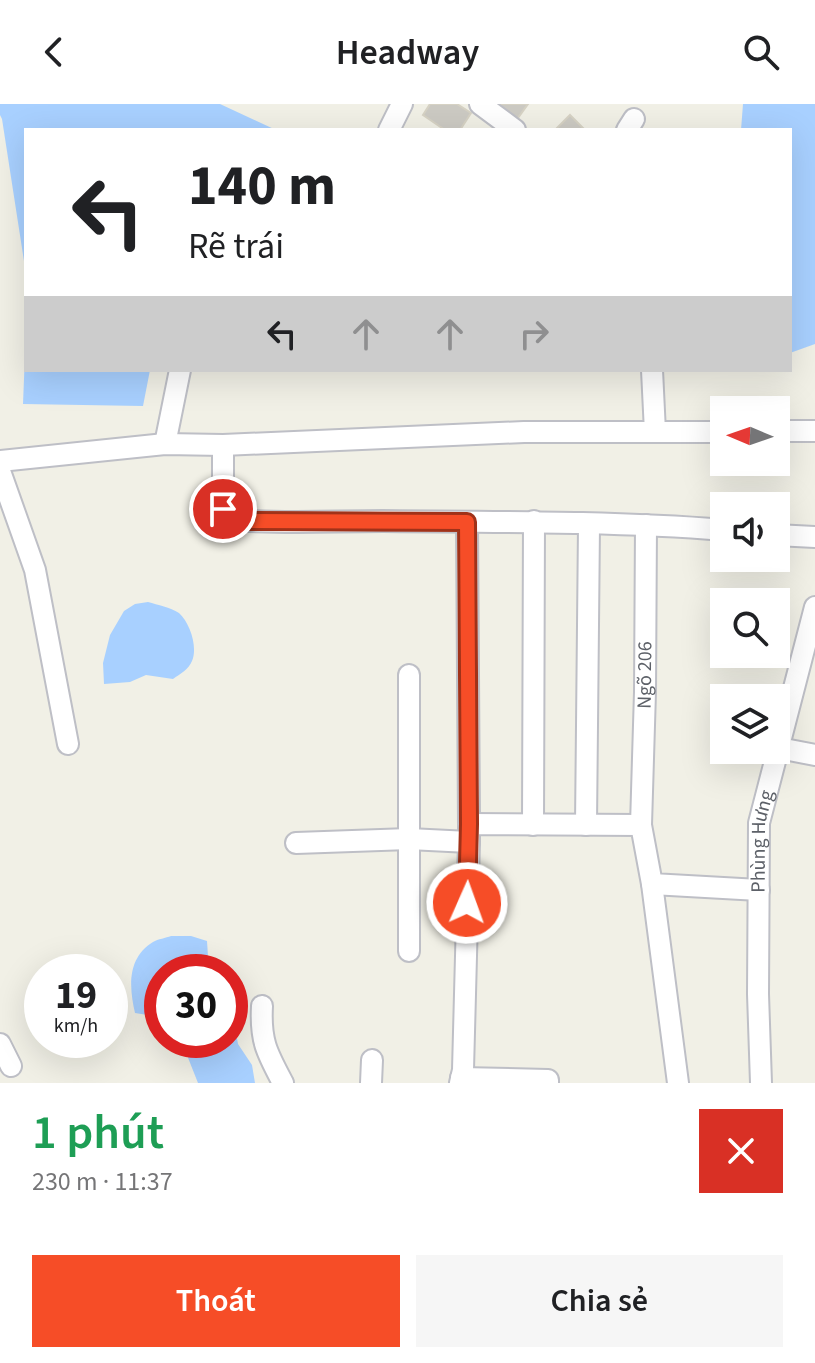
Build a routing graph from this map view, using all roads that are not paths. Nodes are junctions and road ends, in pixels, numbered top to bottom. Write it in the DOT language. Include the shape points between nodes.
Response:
graph roads {
  1 [pos="402,104"];
  2 [pos="480,104"];
  3 [pos="390,128"];
  4 [pos="512,128"];
  5 [pos="180,372"];
  6 [pos="652,372"];
  7 [pos="790,431"];
  8 [pos="815,431"];
  9 [pos="655,432"];
  10 [pos="710,432"];
  11 [pos="165,444"];
  12 [pos="223,445"];
  13 [pos="0,461"];
  14 [pos="0,471"];
  15 [pos="534,521"];
  16 [pos="467,522"];
  17 [pos="589,525"];
  18 [pos="646,525"];
  19 [pos="710,529"];
  20 [pos="790,536"];
  21 [pos="815,537"];
  22 [pos="815,607"];
  23 [pos="409,675"];
  24 [pos="790,705"];
  25 [pos="68,744"];
  26 [pos="790,750"];
  27 [pos="815,755"];
  28 [pos="775,764"];
  29 [pos="533,825"];
  30 [pos="586,825"];
  31 [pos="641,825"];
  32 [pos="469,833"];
  33 [pos="409,839"];
  34 [pos="296,843"];
  35 [pos="652,884"];
  36 [pos="759,890"];
  37 [pos="409,951"];
  38 [pos="262,1006"];
  39 [pos="0,1044"];
  40 [pos="372,1060"];
  41 [pos="11,1066"];
  42 [pos="461,1080"];
  43 [pos="283,1083"];
  44 [pos="371,1083"];
  45 [pos="548,1083"];
  46 [pos="678,1083"];
  47 [pos="761,1083"];
  1 -- 3 [label="street"];
  2 -- 4 [label="street"];
  5 -- 11 [label="street"];
  6 -- 9 [label="street"];
  7 -- 8 [label="street"];
  9 -- 10 [label="street"];
  9 -- 12 [label="street"];
  11 -- 12 [label="street"];
  11 -- 13 [label="street"];
  12 -- 16 [label="street" via="223,509 231,520"];
  14 -- 25 [label="street" via="35,570"];
  15 -- 16 [label="street"];
  15 -- 17 [label="street"];
  15 -- 29 [label="street"];
  16 -- 32 [label="street"];
  17 -- 18 [label="street"];
  17 -- 30 [label="street"];
  18 -- 19 [label="street"];
  18 -- 31 [label="street, Ngõ 206"];
  20 -- 21 [label="street"];
  22 -- 24 [label="street, Phùng Hưng"];
  23 -- 33 [label="street"];
  26 -- 27 [label="street"];
  28 -- 36 [label="street, Phùng Hưng" via="759,823"];
  29 -- 30 [label="street"];
  29 -- 32 [label="street"];
  30 -- 31 [label="street"];
  31 -- 35 [label="street, Ngõ 206"];
  32 -- 33 [label="street"];
  32 -- 42 [label="street"];
  33 -- 34 [label="street"];
  33 -- 37 [label="street"];
  35 -- 36 [label="street"];
  35 -- 46 [label="street, Ngõ 206"];
  36 -- 47 [label="street, Phùng Hưng"];
  38 -- 43 [label="street" via="263,1042"];
  39 -- 41 [label="street"];
  40 -- 44 [label="street"];
  42 -- 45 [label="street"];
}
